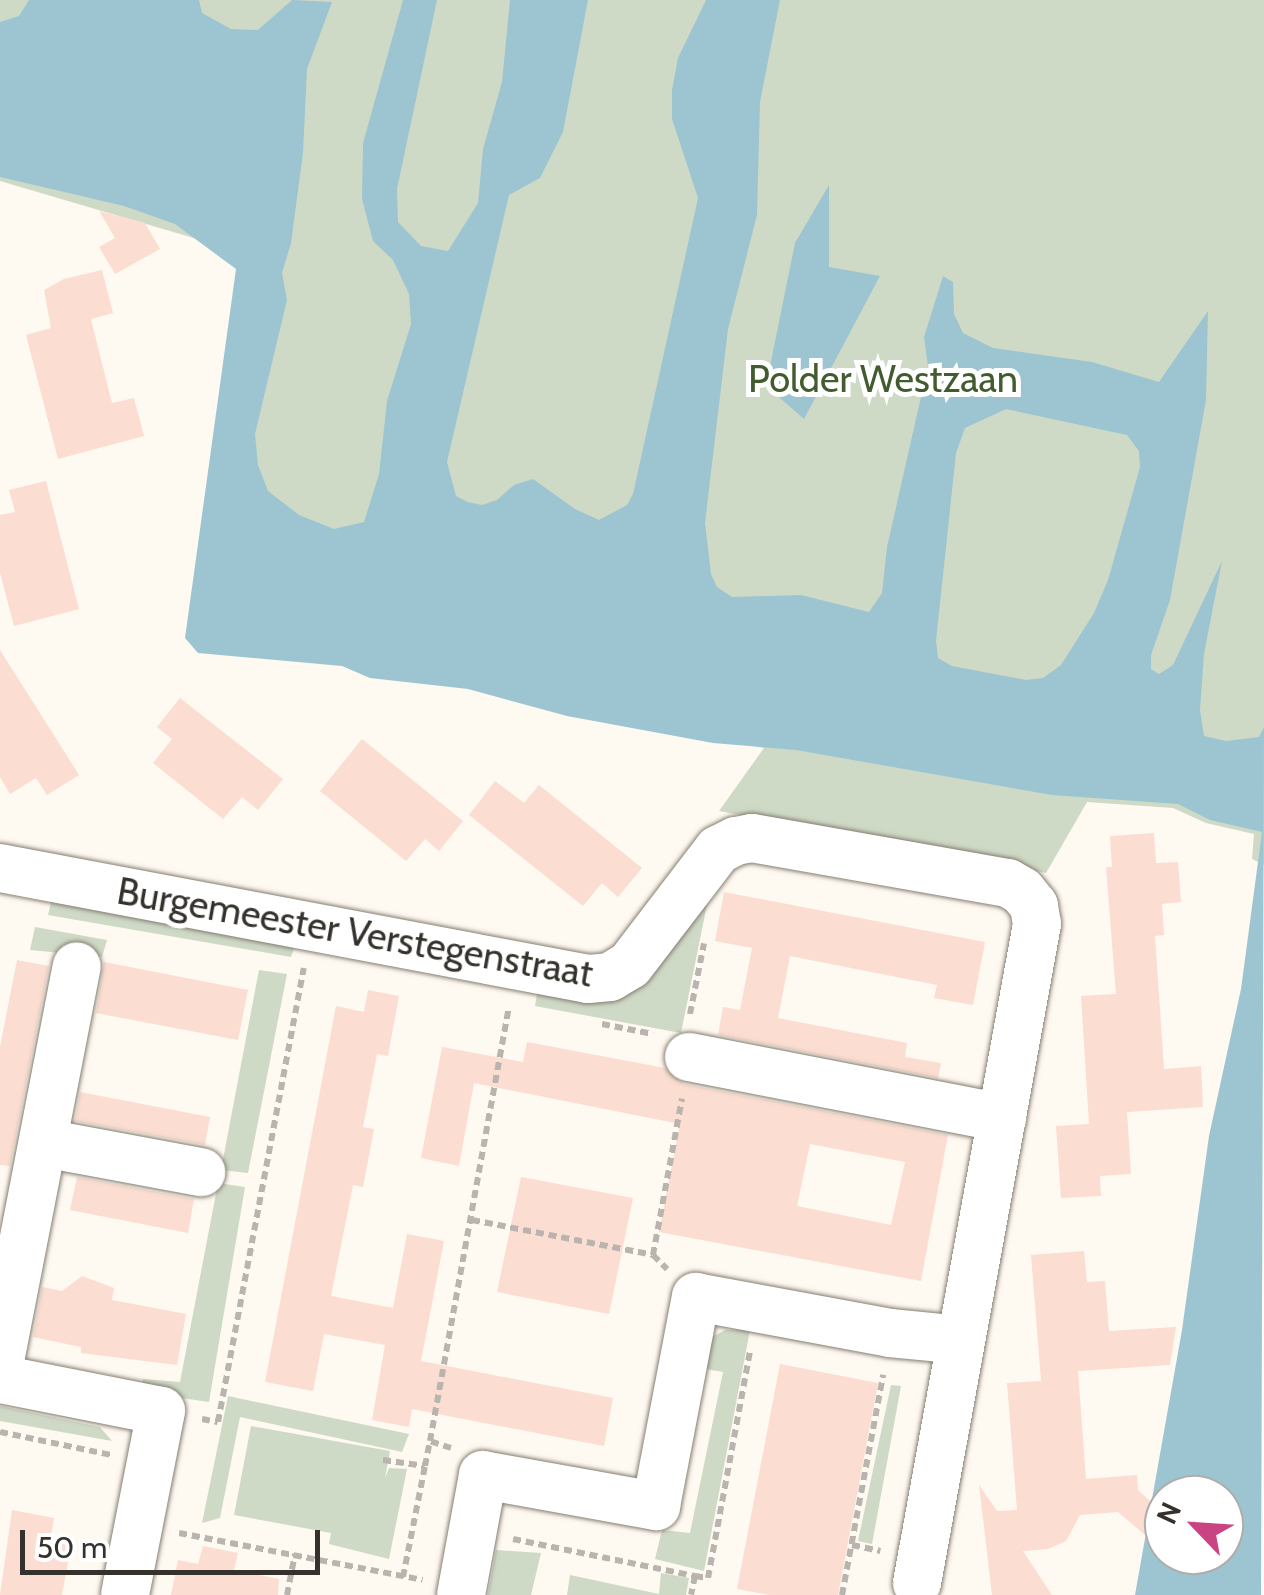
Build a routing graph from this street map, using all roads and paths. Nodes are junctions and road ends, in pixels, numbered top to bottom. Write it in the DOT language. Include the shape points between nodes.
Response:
graph roads {
  1 [pos="0,868"];
  2 [pos="706,934"];
  3 [pos="294,965"];
  4 [pos="78,966"];
  5 [pos="304,966"];
  6 [pos="323,970"];
  7 [pos="491,1003"];
  8 [pos="509,1007"];
  9 [pos="529,1010"];
  10 [pos="587,1022"];
  11 [pos="687,1048"];
  12 [pos="1002,1118"];
  13 [pos="44,1143"];
  14 [pos="201,1172"];
  15 [pos="472,1220"];
  16 [pos="653,1256"];
  17 [pos="696,1297"];
  18 [pos="758,1307"];
  19 [pos="890,1333"];
  20 [pos="961,1340"];
  21 [pos="0,1361"];
  22 [pos="0,1379"];
  23 [pos="0,1432"];
  24 [pos="156,1434"];
  25 [pos="430,1441"];
  26 [pos="382,1460"];
  27 [pos="425,1466"];
  28 [pos="483,1475"];
  29 [pos="139,1525"];
  30 [pos="472,1531"];
  31 [pos="295,1554"];
  32 [pos="404,1576"];
  33 [pos="695,1576"];
  34 [pos="917,1582"];
  35 [pos="461,1592"];
  36 [pos="126,1595"];
  37 [pos="287,1595"];
  38 [pos="691,1595"];
  39 [pos="842,1595"];
  1 -- 12 [label="street, Burgemeester Verstegenstraat" via="588,979 630,965 718,850 736,840 1008,883 1034,906 1037,924"];
  2 -- 11 [label="path"];
  3 -- 5 [label="path"];
  4 -- 13 [label="street"];
  5 -- 6 [label="path"];
  5 -- 24 [label="path" via="218,1422"];
  7 -- 8 [label="path"];
  8 -- 9 [label="path"];
  8 -- 15 [label="path"];
  10 -- 11 [label="path"];
  11 -- 12 [label="street"];
  11 -- 16 [label="path"];
  12 -- 20 [label="street, Burgemeester Verstegenstraat"];
  13 -- 14 [label="street"];
  13 -- 21 [label="street"];
  15 -- 16 [label="path"];
  15 -- 25 [label="path"];
  16 -- 17 [label="path"];
  17 -- 18 [label="street"];
  17 -- 28 [label="street" via="656,1506"];
  18 -- 19 [label="street"];
  18 -- 33 [label="path" via="708,1578"];
  19 -- 20 [label="street"];
  19 -- 39 [label="path"];
  20 -- 34 [label="street, Burgemeester Verstegenstraat"];
  22 -- 24 [label="street"];
  23 -- 24 [label="path" via="116,1456"];
  24 -- 29 [label="street"];
  25 -- 27 [label="path"];
  25 -- 28 [label="path" via="465,1452"];
  26 -- 27 [label="path"];
  27 -- 32 [label="path"];
  28 -- 30 [label="street"];
  29 -- 31 [label="path"];
  29 -- 36 [label="street"];
  30 -- 33 [label="path"];
  30 -- 35 [label="street"];
  31 -- 32 [label="path"];
  31 -- 37 [label="path"];
  32 -- 35 [label="path"];
  33 -- 38 [label="path"];
}
